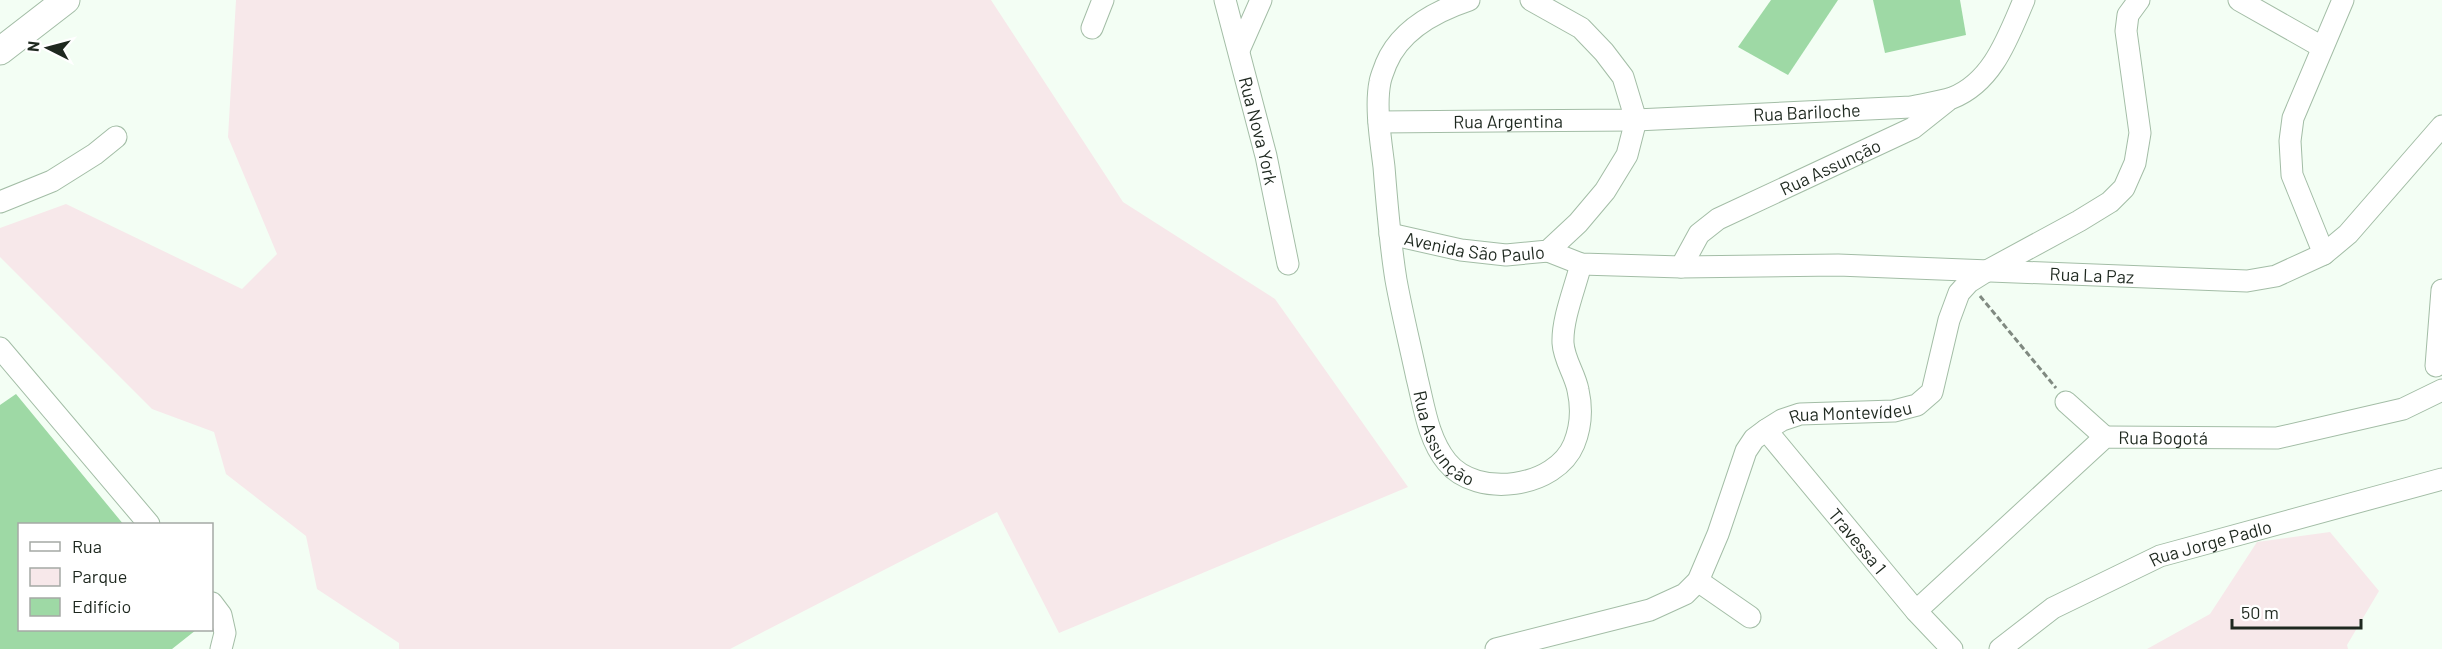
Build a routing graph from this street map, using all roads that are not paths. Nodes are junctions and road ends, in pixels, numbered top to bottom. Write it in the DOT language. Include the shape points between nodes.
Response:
graph roads {
  1 [pos="66,0"];
  2 [pos="1102,0"];
  3 [pos="1225,0"];
  4 [pos="1261,0"];
  5 [pos="1469,0"];
  6 [pos="1531,0"];
  7 [pos="2024,0"];
  8 [pos="2139,0"];
  9 [pos="2239,0"];
  10 [pos="2343,0"];
  11 [pos="1092,28"];
  12 [pos="2322,47"];
  13 [pos="1239,50"];
  14 [pos="0,51"];
  15 [pos="1953,98"];
  16 [pos="1636,120"];
  17 [pos="1379,122"];
  18 [pos="2442,126"];
  19 [pos="116,137"];
  20 [pos="0,202"];
  21 [pos="1390,234"];
  22 [pos="1548,251"];
  23 [pos="2324,254"];
  24 [pos="1288,264"];
  25 [pos="1581,264"];
  26 [pos="1681,267"];
  27 [pos="1977,277"];
  28 [pos="2442,290"];
  29 [pos="0,348"];
  30 [pos="2440,373"];
  31 [pos="2066,402"];
  32 [pos="1766,430"];
  33 [pos="2105,437"];
  34 [pos="2442,479"];
  35 [pos="147,523"];
  36 [pos="1698,581"];
  37 [pos="213,604"];
  38 [pos="1916,611"];
  39 [pos="1750,617"];
  40 [pos="221,649"];
  41 [pos="1496,649"];
  42 [pos="1952,649"];
  43 [pos="2000,649"];
  1 -- 14 [label="main road"];
  2 -- 11 [label="street"];
  3 -- 13 [label="street, Rua Nova York"];
  4 -- 13 [label="street"];
  5 -- 17 [label="street, Avenida São Paulo" via="1442,9 1394,48 1380,83"];
  6 -- 16 [label="street" via="1581,28 1604,52 1623,77"];
  7 -- 15 [label="street, Rua Bariloche" via="1990,69"];
  8 -- 27 [label="street" via="2128,15 2126,31 2140,133 2135,163 2124,188 2110,202 2079,221"];
  9 -- 12 [label="street"];
  10 -- 12 [label="street"];
  12 -- 23 [label="street" via="2293,118 2290,141 2292,175"];
  13 -- 24 [label="street, Rua Nova York"];
  15 -- 16 [label="street, Rua Bariloche" via="1911,107"];
  15 -- 26 [label="street, Rua Assunção" via="1913,128 1718,219 1699,234"];
  16 -- 17 [label="street, Rua Argentina"];
  16 -- 22 [label="street, Avenida São Paulo" via="1627,155 1605,191"];
  17 -- 21 [label="street, Avenida São Paulo"];
  18 -- 23 [label="street, Rua La Paz" via="2348,234"];
  19 -- 20 [label="street" via="52,181"];
  21 -- 22 [label="street, Avenida São Paulo" via="1461,250 1506,255"];
  21 -- 25 [label="street, Rua Assunção" via="1428,423 1440,453 1460,473 1491,483 1522,484 1542,476 1558,467 1574,443 1581,419 1578,390 1563,345 1563,328"];
  22 -- 25 [label="street"];
  23 -- 27 [label="street, Rua La Paz" via="2276,276 2247,281"];
  25 -- 26 [label="street"];
  26 -- 27 [label="street, Rua La Paz" via="1838,266"];
  27 -- 32 [label="street, Rua Montevídeu" via="1959,293 1932,392 1917,405 1894,411 1800,414"];
  28 -- 30 [label="street"];
  29 -- 35 [label="street"];
  30 -- 33 [label="street, Rua Bogotá" via="2403,409 2277,438"];
  31 -- 33 [label="street"];
  32 -- 36 [label="street, Rua Montevídeu" via="1746,451"];
  32 -- 38 [label="street, Travessa 1"];
  33 -- 38 [label="street, Rua Bogotá"];
  34 -- 43 [label="street, Rua Jorge Padlo" via="2160,556 2053,608"];
  36 -- 39 [label="street"];
  36 -- 41 [label="street, Rua Montevídeu" via="1685,594 1650,610"];
  37 -- 40 [label="street" via="221,615 225,633"];
  38 -- 42 [label="street, Travessa 1"];
}
